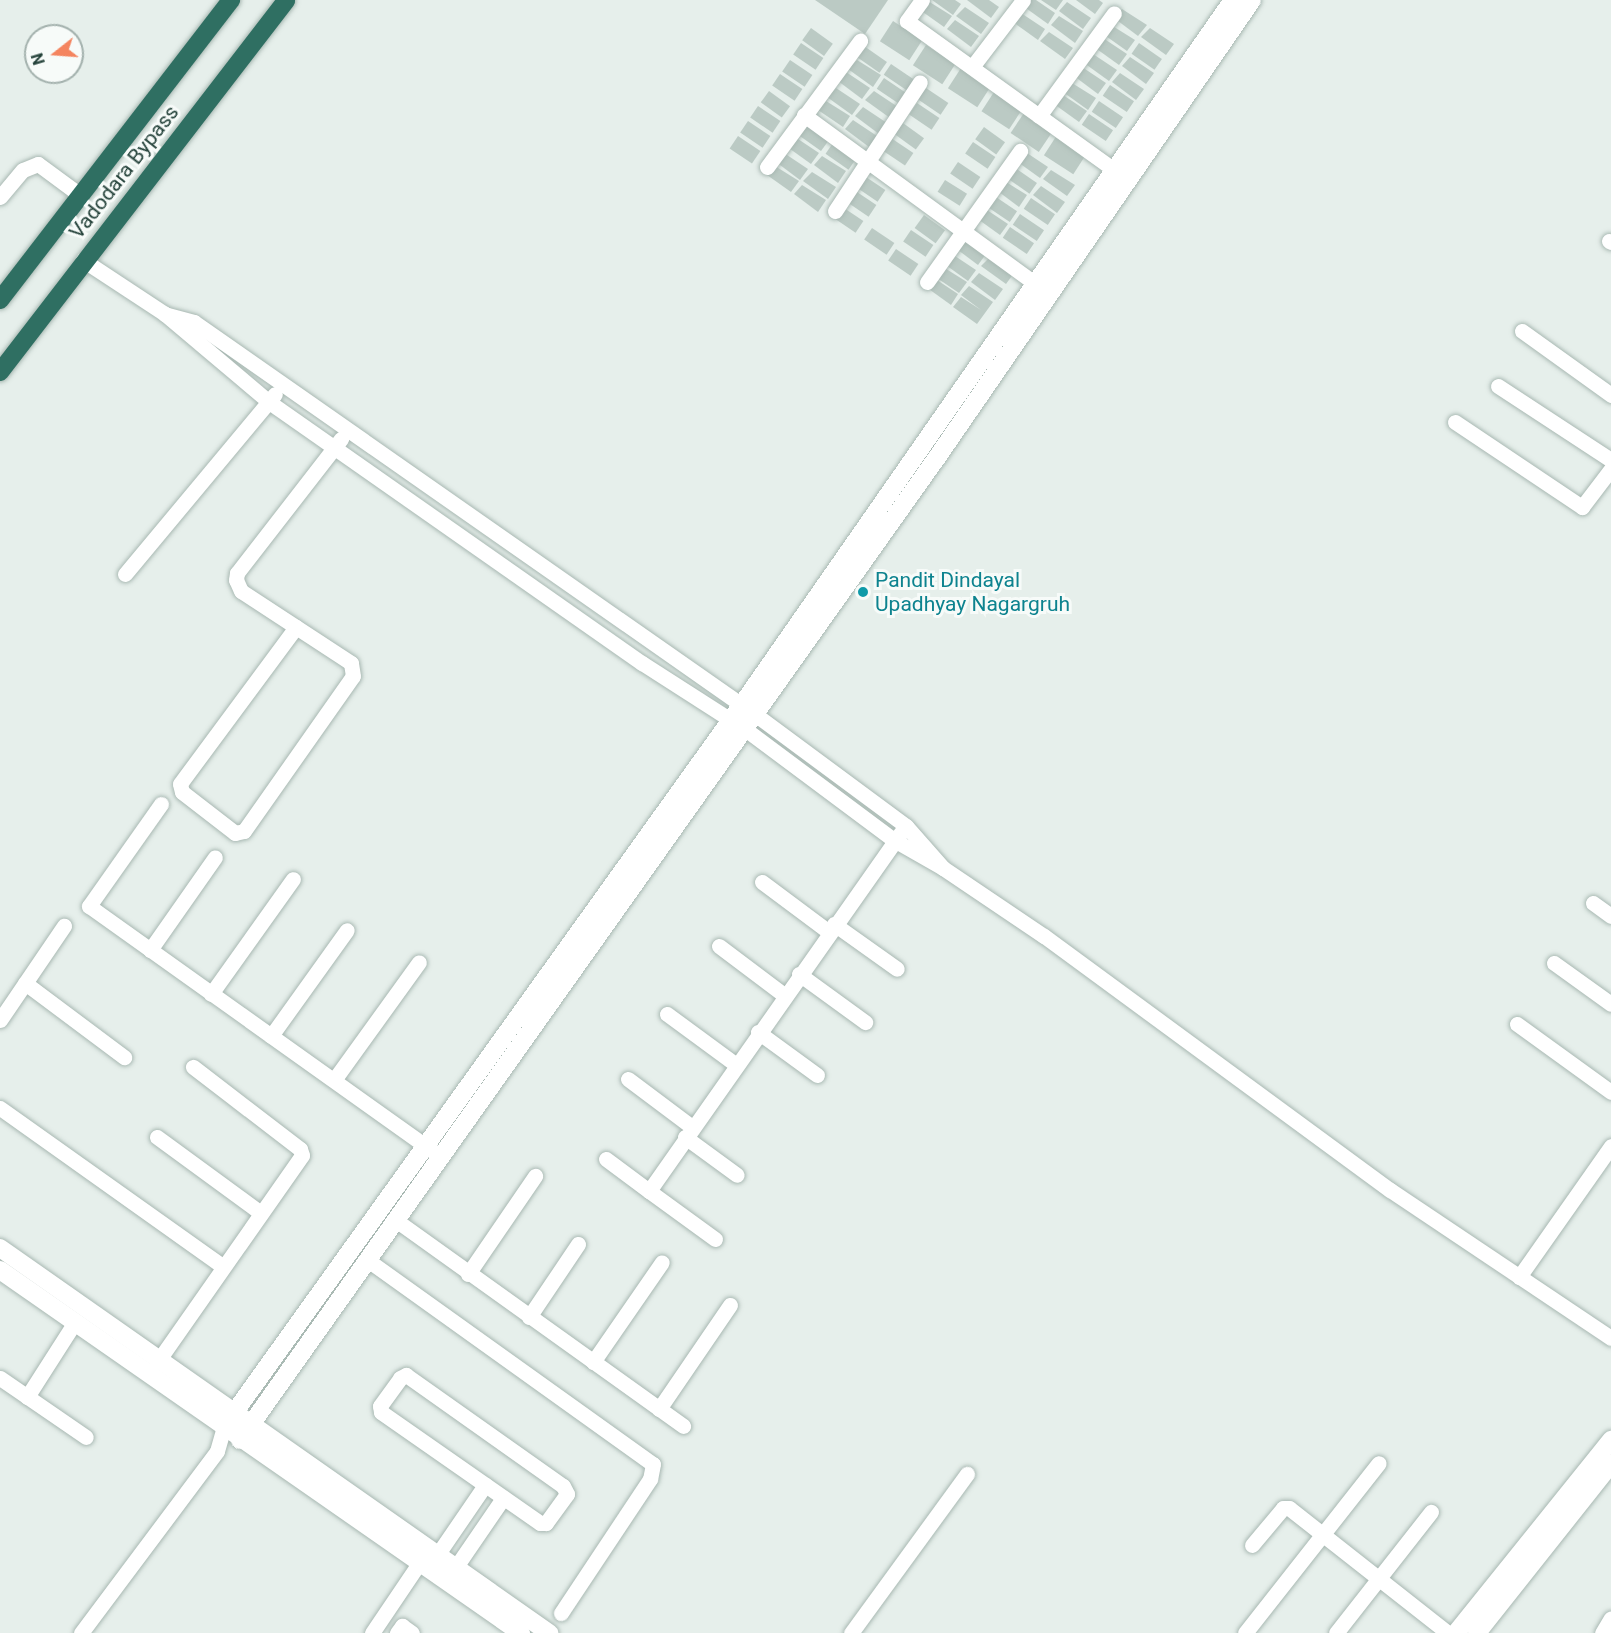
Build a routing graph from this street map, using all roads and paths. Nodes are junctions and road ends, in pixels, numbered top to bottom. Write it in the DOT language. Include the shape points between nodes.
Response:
graph roads {
  1 [pos="231,0"];
  2 [pos="286,0"];
  3 [pos="922,0"];
  4 [pos="1023,0"];
  5 [pos="1233,0"];
  6 [pos="1252,0"];
  7 [pos="1114,13"];
  8 [pos="860,41"];
  9 [pos="972,67"];
  10 [pos="920,82"];
  11 [pos="804,115"];
  12 [pos="1039,116"];
  13 [pos="1020,151"];
  14 [pos="868,161"];
  15 [pos="767,167"];
  16 [pos="1121,174"];
  17 [pos="80,195"];
  18 [pos="0,197"];
  19 [pos="835,211"];
  20 [pos="963,230"];
  21 [pos="83,260"];
  22 [pos="927,282"];
  23 [pos="1041,288"];
  24 [pos="0,300"];
  25 [pos="165,314"];
  26 [pos="1522,331"];
  27 [pos="0,372"];
  28 [pos="282,384"];
  29 [pos="1498,386"];
  30 [pos="1611,395"];
  31 [pos="269,402"];
  32 [pos="1455,422"];
  33 [pos="347,429"];
  34 [pos="336,447"];
  35 [pos="1611,460"];
  36 [pos="1611,469"];
  37 [pos="125,574"];
  38 [pos="296,627"];
  39 [pos="744,717"];
  40 [pos="161,804"];
  41 [pos="906,826"];
  42 [pos="894,840"];
  43 [pos="215,857"];
  44 [pos="943,868"];
  45 [pos="293,879"];
  46 [pos="762,882"];
  47 [pos="1593,903"];
  48 [pos="1611,916"];
  49 [pos="64,926"];
  50 [pos="832,928"];
  51 [pos="347,930"];
  52 [pos="719,946"];
  53 [pos="150,950"];
  54 [pos="419,962"];
  55 [pos="1554,963"];
  56 [pos="897,969"];
  57 [pos="799,974"];
  58 [pos="25,983"];
  59 [pos="211,994"];
  60 [pos="784,995"];
  61 [pos="1611,1004"];
  62 [pos="667,1014"];
  63 [pos="0,1020"];
  64 [pos="865,1022"];
  65 [pos="1516,1024"];
  66 [pos="758,1032"];
  67 [pos="271,1036"];
  68 [pos="124,1057"];
  69 [pos="735,1064"];
  70 [pos="193,1067"];
  71 [pos="817,1075"];
  72 [pos="628,1079"];
  73 [pos="334,1080"];
  74 [pos="1611,1092"];
  75 [pos="0,1108"];
  76 [pos="689,1132"];
  77 [pos="157,1137"];
  78 [pos="425,1145"];
  79 [pos="1611,1146"];
  80 [pos="442,1157"];
  81 [pos="606,1159"];
  82 [pos="737,1175"];
  83 [pos="536,1176"];
  84 [pos="649,1191"];
  85 [pos="261,1213"];
  86 [pos="397,1221"];
  87 [pos="715,1239"];
  88 [pos="578,1244"];
  89 [pos="0,1248"];
  90 [pos="369,1261"];
  91 [pos="662,1262"];
  92 [pos="222,1266"];
  93 [pos="0,1270"];
  94 [pos="468,1274"];
  95 [pos="1519,1277"];
  96 [pos="730,1305"];
  97 [pos="529,1317"];
  98 [pos="75,1322"];
  99 [pos="1611,1338"];
  100 [pos="158,1361"];
  101 [pos="593,1362"];
  102 [pos="0,1378"];
  103 [pos="27,1397"];
  104 [pos="660,1409"];
  105 [pos="228,1420"];
  106 [pos="683,1426"];
  107 [pos="245,1433"];
  108 [pos="86,1437"];
  109 [pos="1611,1440"];
  110 [pos="217,1451"];
  111 [pos="1379,1463"];
  112 [pos="1611,1464"];
  113 [pos="967,1474"];
  114 [pos="485,1485"];
  115 [pos="503,1498"];
  116 [pos="1431,1512"];
  117 [pos="1323,1534"];
  118 [pos="1252,1545"];
  119 [pos="428,1559"];
  120 [pos="451,1574"];
  121 [pos="1379,1576"];
  122 [pos="561,1613"];
  123 [pos="385,1614"];
  124 [pos="1611,1618"];
  125 [pos="404,1631"];
  126 [pos="81,1633"];
  127 [pos="372,1633"];
  128 [pos="521,1633"];
  129 [pos="549,1633"];
  130 [pos="851,1633"];
  131 [pos="1245,1633"];
  132 [pos="1336,1633"];
  133 [pos="1448,1633"];
  134 [pos="1456,1633"];
  135 [pos="1477,1633"];
  136 [pos="1602,1633"];
  1 -- 17 [label="highway, Vadodara Bypass"];
  2 -- 21 [label="highway, Vadodara Bypass"];
  3 -- 9 [label="street" via="907,21"];
  4 -- 9 [label="street"];
  5 -- 16 [label="street"];
  6 -- 16 [label="street"];
  7 -- 12 [label="street"];
  8 -- 11 [label="street"];
  9 -- 12 [label="street"];
  10 -- 14 [label="street"];
  11 -- 14 [label="street"];
  11 -- 15 [label="street"];
  12 -- 16 [label="street"];
  13 -- 20 [label="street"];
  14 -- 19 [label="street"];
  14 -- 20 [label="street"];
  16 -- 23 [label="street"];
  17 -- 18 [label="street" via="38,164 23,170"];
  17 -- 24 [label="highway, Vadodara Bypass"];
  20 -- 22 [label="street"];
  20 -- 23 [label="street"];
  21 -- 25 [label="street"];
  21 -- 27 [label="highway, Vadodara Bypass"];
  23 -- 39 [label="street"];
  25 -- 28 [label="street" via="194,322"];
  25 -- 31 [label="street"];
  26 -- 30 [label="street"];
  28 -- 31 [label="street"];
  28 -- 33 [label="street"];
  29 -- 35 [label="street"];
  31 -- 34 [label="street"];
  31 -- 37 [label="street"];
  32 -- 36 [label="street" via="1582,507"];
  33 -- 34 [label="street"];
  33 -- 39 [label="street"];
  34 -- 38 [label="street" via="237,573 241,591"];
  34 -- 39 [label="street" via="642,663"];
  38 -- 38 [label="street" via="351,663 353,676 244,831 235,833 182,792 180,784"];
  39 -- 41 [label="street"];
  39 -- 42 [label="street"];
  39 -- 78 [label="street"];
  39 -- 80 [label="street"];
  40 -- 53 [label="street" via="89,906"];
  41 -- 42 [label="street"];
  41 -- 44 [label="street"];
  42 -- 44 [label="street"];
  42 -- 50 [label="street"];
  43 -- 53 [label="street"];
  44 -- 95 [label="street" via="1044,936 1390,1190"];
  45 -- 59 [label="street"];
  46 -- 50 [label="street"];
  47 -- 48 [label="street"];
  49 -- 58 [label="street"];
  50 -- 56 [label="street"];
  50 -- 57 [label="street"];
  51 -- 67 [label="street"];
  52 -- 60 [label="street"];
  53 -- 59 [label="street"];
  54 -- 73 [label="street"];
  55 -- 61 [label="street"];
  57 -- 60 [label="street"];
  57 -- 64 [label="street"];
  58 -- 63 [label="street"];
  58 -- 68 [label="street"];
  59 -- 67 [label="street"];
  60 -- 66 [label="street"];
  62 -- 69 [label="street"];
  65 -- 74 [label="street"];
  66 -- 69 [label="street"];
  66 -- 71 [label="street"];
  67 -- 73 [label="street"];
  69 -- 76 [label="street"];
  70 -- 85 [label="street" via="302,1152"];
  72 -- 76 [label="street"];
  73 -- 78 [label="street"];
  75 -- 92 [label="street"];
  76 -- 82 [label="street"];
  76 -- 84 [label="street"];
  77 -- 85 [label="street"];
  78 -- 80 [label="street"];
  78 -- 105 [label="street"];
  79 -- 95 [label="street"];
  80 -- 86 [label="street"];
  81 -- 84 [label="street"];
  83 -- 94 [label="street"];
  84 -- 87 [label="street"];
  85 -- 92 [label="street"];
  86 -- 90 [label="street"];
  86 -- 94 [label="street"];
  88 -- 97 [label="street"];
  89 -- 100 [label="street"];
  90 -- 107 [label="street"];
  90 -- 122 [label="street" via="653,1464 650,1479"];
  91 -- 101 [label="street"];
  92 -- 100 [label="street"];
  93 -- 98 [label="street"];
  94 -- 97 [label="street"];
  95 -- 99 [label="street"];
  96 -- 104 [label="street"];
  97 -- 101 [label="street"];
  98 -- 103 [label="street"];
  98 -- 105 [label="street"];
  100 -- 105 [label="street"];
  101 -- 104 [label="street"];
  102 -- 103 [label="street"];
  103 -- 108 [label="street"];
  104 -- 106 [label="street"];
  105 -- 107 [label="street"];
  105 -- 110 [label="street"];
  107 -- 110 [label="street"];
  107 -- 119 [label="street"];
  109 -- 134 [label="street"];
  110 -- 126 [label="street"];
  111 -- 117 [label="street"];
  112 -- 135 [label="street"];
  113 -- 130 [label="street"];
  114 -- 115 [label="street"];
  114 -- 115 [label="street" via="381,1412 380,1406 403,1375 563,1486 567,1494 543,1524"];
  114 -- 119 [label="street"];
  115 -- 120 [label="street"];
  116 -- 121 [label="street"];
  117 -- 118 [label="street" via="1286,1507"];
  117 -- 121 [label="street"];
  117 -- 131 [label="street"];
  119 -- 120 [label="street"];
  119 -- 123 [label="street"];
  120 -- 128 [label="street"];
  120 -- 129 [label="street"];
  121 -- 132 [label="street"];
  121 -- 133 [label="street"];
  123 -- 125 [label="street"];
  123 -- 127 [label="street"];
  124 -- 136 [label="street"];
}
